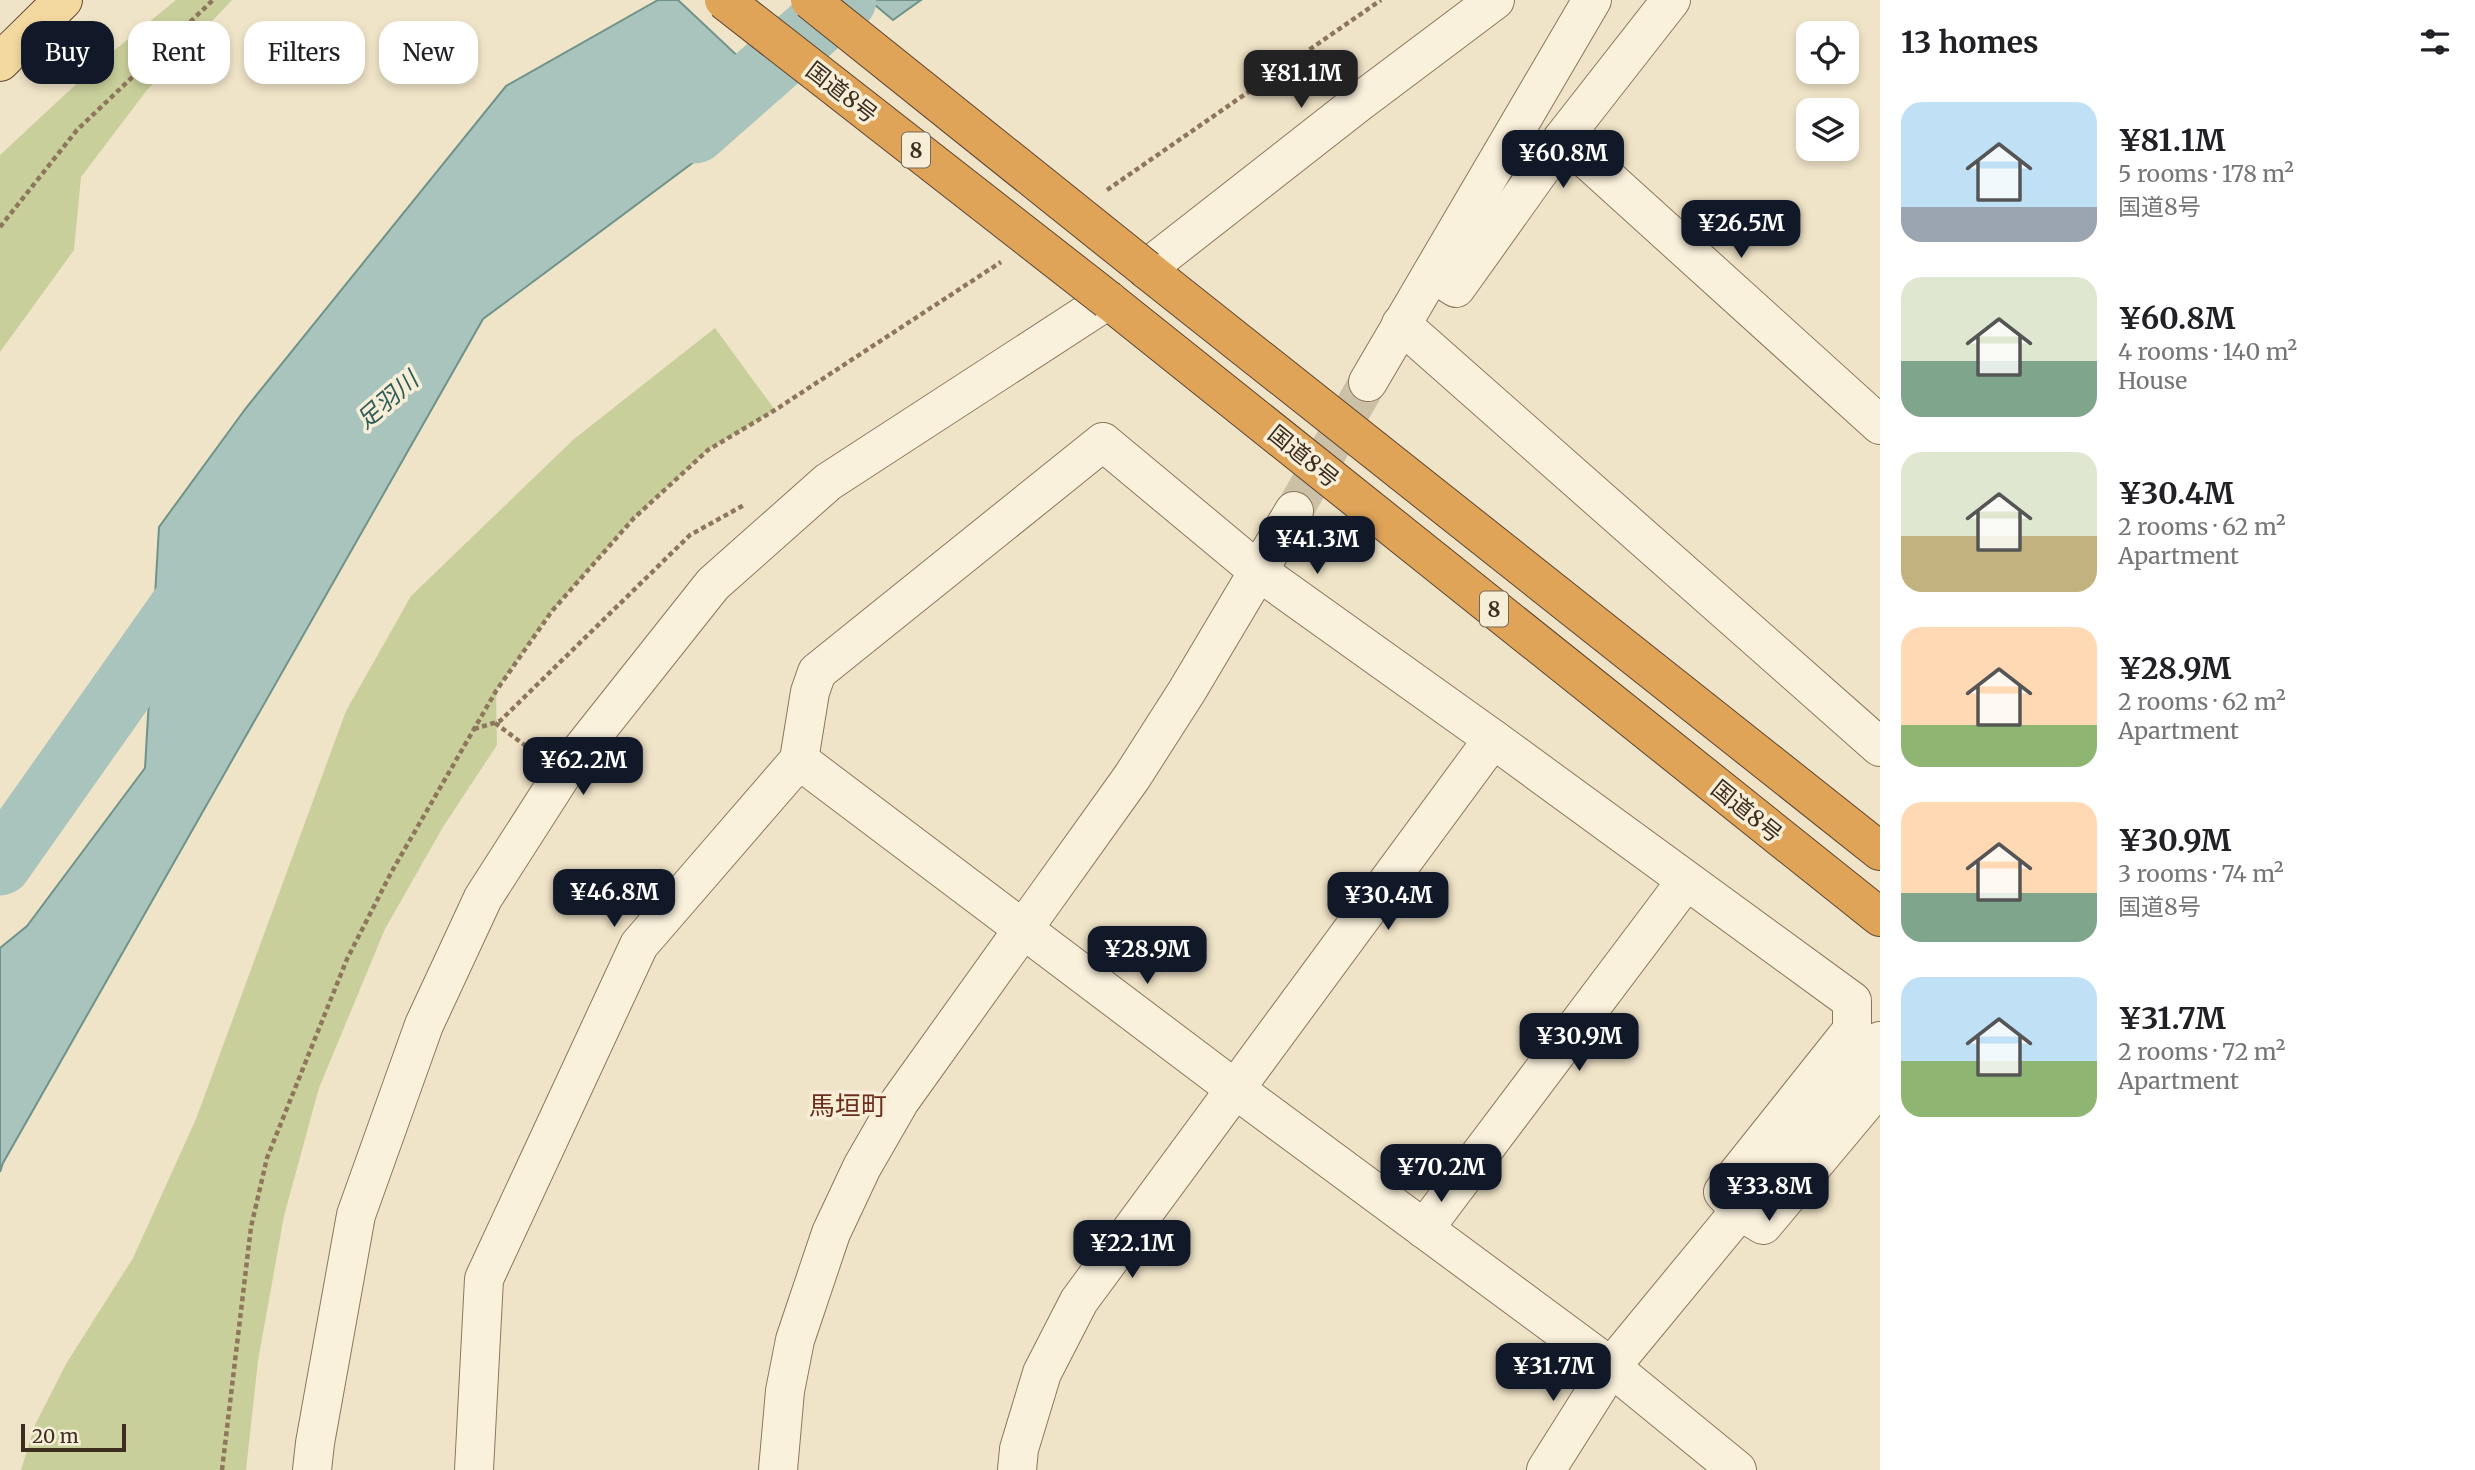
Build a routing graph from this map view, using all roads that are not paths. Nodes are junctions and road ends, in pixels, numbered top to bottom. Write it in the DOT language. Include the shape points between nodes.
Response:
graph roads {
  1 [pos="63,0"];
  2 [pos="724,0"];
  3 [pos="810,0"];
  4 [pos="1495,0"];
  5 [pos="1592,0"];
  6 [pos="1671,0"];
  7 [pos="0,62"];
  8 [pos="1563,138"];
  9 [pos="1146,270"];
  10 [pos="1432,273"];
  11 [pos="1108,300"];
  12 [pos="1401,324"];
  13 [pos="1368,382"];
  14 [pos="1880,425"];
  15 [pos="1293,511"];
  16 [pos="1258,571"];
  17 [pos="1493,739"];
  18 [pos="1880,747"];
  19 [pos="799,761"];
  20 [pos="1880,851"];
  21 [pos="1686,881"];
  22 [pos="1880,917"];
  23 [pos="1023,930"];
  24 [pos="1880,1041"];
  25 [pos="1880,1085"];
  26 [pos="1235,1090"];
  27 [pos="1740,1210"];
  28 [pos="1424,1229"];
  29 [pos="1611,1367"];
  30 [pos="312,1470"];
  31 [pos="474,1470"];
  32 [pos="778,1470"];
  33 [pos="1017,1470"];
  34 [pos="1546,1470"];
  35 [pos="1737,1470"];
  1 -- 7 [label="main road"];
  2 -- 11 [label="highway, 国道8号 / 8, bridge"];
  3 -- 9 [label="highway, 国道8号 / 8, bridge"];
  4 -- 9 [label="street"];
  5 -- 10 [label="street"];
  6 -- 8 [label="street"];
  8 -- 10 [label="street" via="1456,288"];
  8 -- 14 [label="street"];
  9 -- 20 [label="highway, 国道8号 / 8"];
  10 -- 12 [label="street"];
  11 -- 22 [label="highway, 国道8号 / 8"];
  11 -- 30 [label="street" via="828,482 713,584 563,773 483,898 424,1025 356,1215"];
  12 -- 13 [label="street"];
  12 -- 18 [label="street"];
  15 -- 16 [label="street"];
  16 -- 17 [label="street"];
  16 -- 19 [label="street" via="1103,442 817,672"];
  16 -- 23 [label="street" via="1132,777"];
  17 -- 21 [label="street"];
  17 -- 26 [label="street"];
  19 -- 23 [label="street"];
  19 -- 31 [label="street" via="639,945 484,1279"];
  21 -- 27 [label="street" via="1852,1002 1852,1030 1723,1192"];
  21 -- 28 [label="street"];
  23 -- 26 [label="street"];
  23 -- 32 [label="street" via="900,1101 831,1233 795,1340"];
  24 -- 27 [label="street"];
  25 -- 27 [label="street" via="1763,1225"];
  26 -- 28 [label="street"];
  26 -- 33 [label="street" via="1079,1301 1042,1373"];
  27 -- 29 [label="street"];
  28 -- 29 [label="street"];
  29 -- 34 [label="street"];
  29 -- 35 [label="street"];
}
